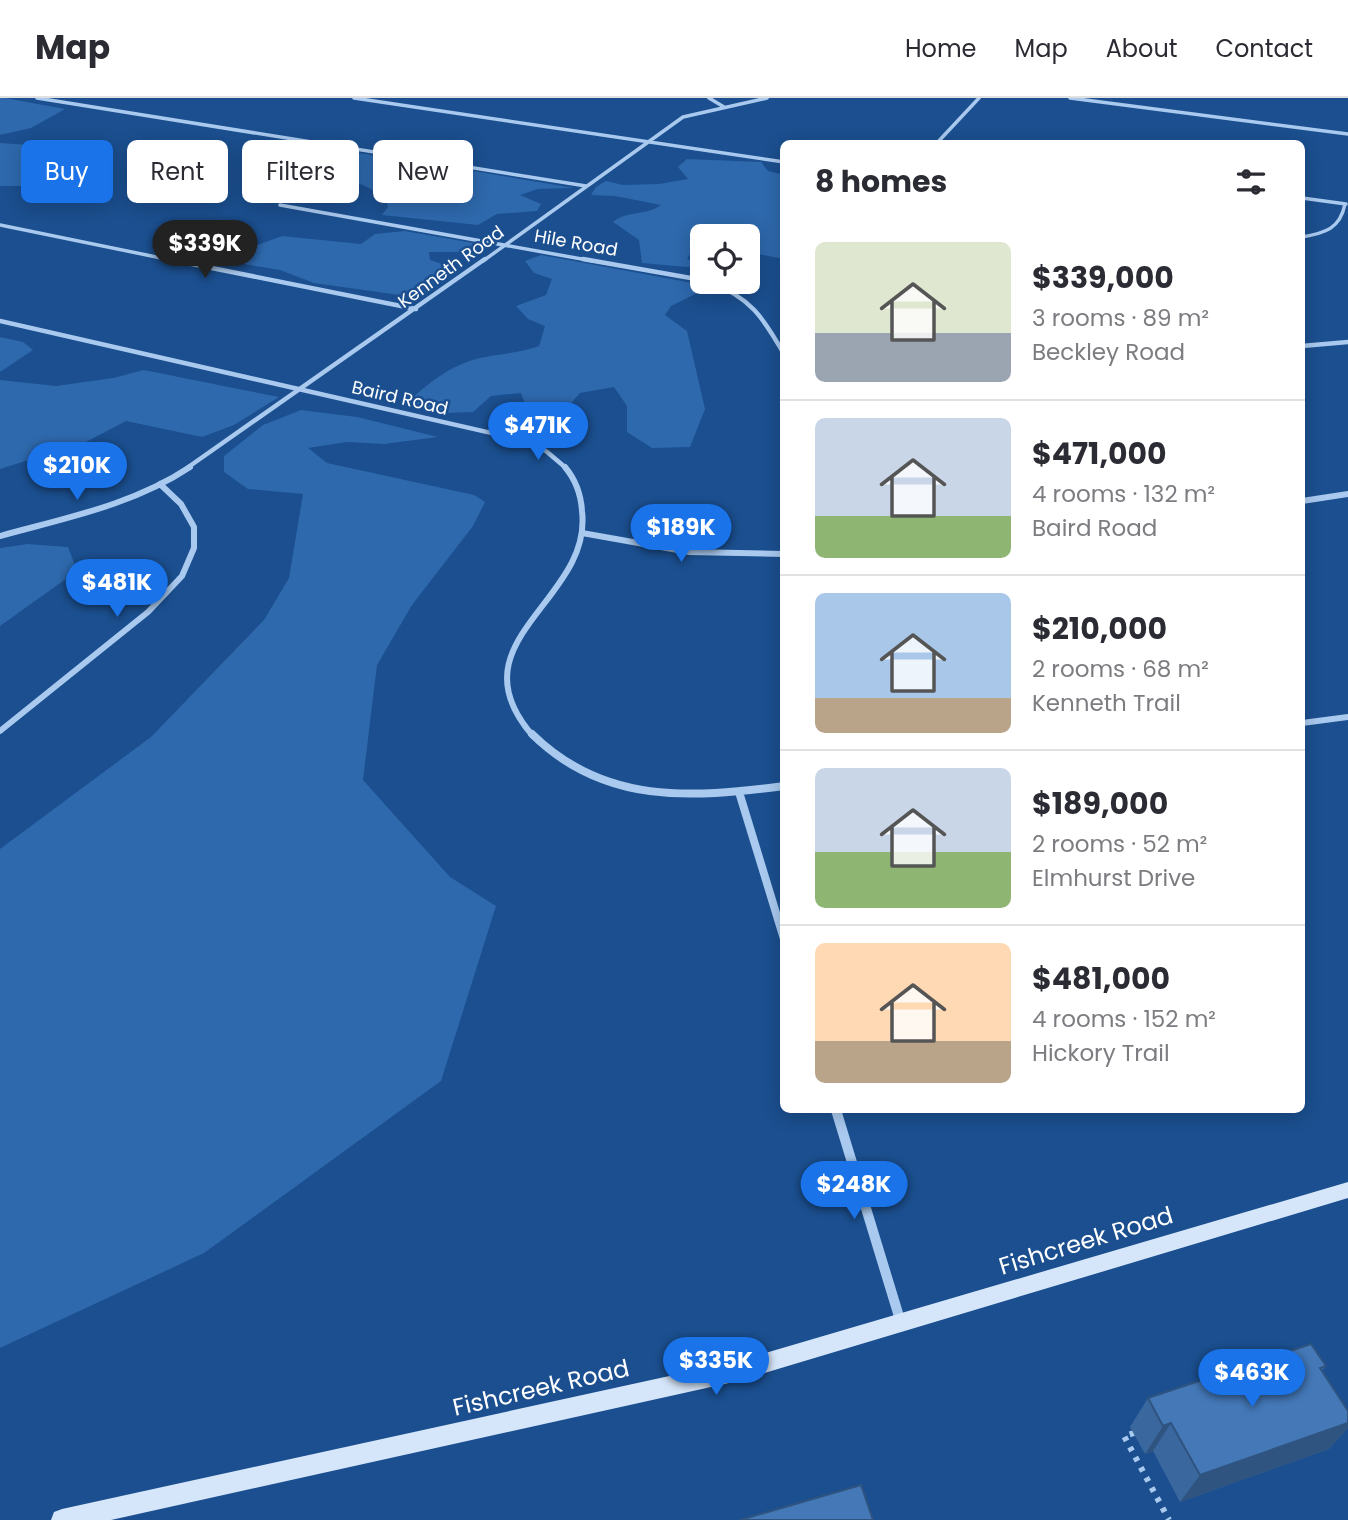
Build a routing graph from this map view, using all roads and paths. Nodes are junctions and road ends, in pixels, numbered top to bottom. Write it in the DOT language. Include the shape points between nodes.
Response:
graph roads {
  1 [pos="37,98"];
  2 [pos="354,98"];
  3 [pos="709,98"];
  4 [pos="767,98"];
  5 [pos="979,98"];
  6 [pos="1070,98"];
  7 [pos="724,107"];
  8 [pos="1348,134"];
  9 [pos="940,140"];
  10 [pos="649,142"];
  11 [pos="780,161"];
  12 [pos="586,186"];
  13 [pos="1305,198"];
  14 [pos="1346,204"];
  15 [pos="280,205"];
  16 [pos="0,225"];
  17 [pos="1305,236"];
  18 [pos="506,244"];
  19 [pos="690,277"];
  20 [pos="738,294"];
  21 [pos="416,309"];
  22 [pos="0,321"];
  23 [pos="1348,342"];
  24 [pos="1305,346"];
  25 [pos="780,348"];
  26 [pos="303,390"];
  27 [pos="160,484"];
  28 [pos="1348,494"];
  29 [pos="1305,501"];
  30 [pos="582,533"];
  31 [pos="0,536"];
  32 [pos="780,554"];
  33 [pos="1348,717"];
  34 [pos="1305,723"];
  35 [pos="0,731"];
  36 [pos="780,787"];
  37 [pos="739,792"];
  38 [pos="780,926"];
  39 [pos="837,1113"];
  40 [pos="1348,1190"];
  41 [pos="901,1323"];
  42 [pos="1133,1433"];
  43 [pos="62,1520"];
  44 [pos="1169,1520"];
  1 -- 12 [label="street"];
  2 -- 10 [label="street"];
  3 -- 7 [label="street"];
  4 -- 7 [label="street, Kenneth Road"];
  5 -- 9 [label="street"];
  6 -- 8 [label="street"];
  7 -- 10 [label="street, Kenneth Road" via="683,117"];
  10 -- 11 [label="street"];
  10 -- 12 [label="street, Kenneth Road"];
  12 -- 18 [label="street, Kenneth Road"];
  13 -- 14 [label="street"];
  14 -- 17 [label="street" via="1338,225"];
  15 -- 18 [label="street, Hile Road"];
  16 -- 21 [label="street"];
  18 -- 19 [label="street, Hile Road"];
  18 -- 21 [label="street, Kenneth Road"];
  20 -- 25 [label="street" via="755,306"];
  21 -- 26 [label="street, Kenneth Road"];
  22 -- 26 [label="street, Baird Road"];
  23 -- 24 [label="street"];
  26 -- 27 [label="street, Kenneth Road"];
  26 -- 30 [label="street, Baird Road" via="539,448 554,456 575,482"];
  27 -- 31 [label="street, Kenneth Road" via="93,512"];
  27 -- 35 [label="street" via="181,504 194,527 194,548 182,576 148,612"];
  28 -- 29 [label="street"];
  30 -- 32 [label="street" via="689,552"];
  30 -- 37 [label="street, Baird Road" via="559,585 509,657 506,685 522,721 544,747 603,779 683,795"];
  33 -- 34 [label="street"];
  36 -- 37 [label="street, Baird Road"];
  37 -- 38 [label="street"];
  39 -- 41 [label="street"];
  40 -- 41 [label="main road, Fishcreek Road"];
  41 -- 43 [label="main road, Fishcreek Road" via="738,1371"];
  42 -- 44 [label="path" via="1125,1436"];
}
